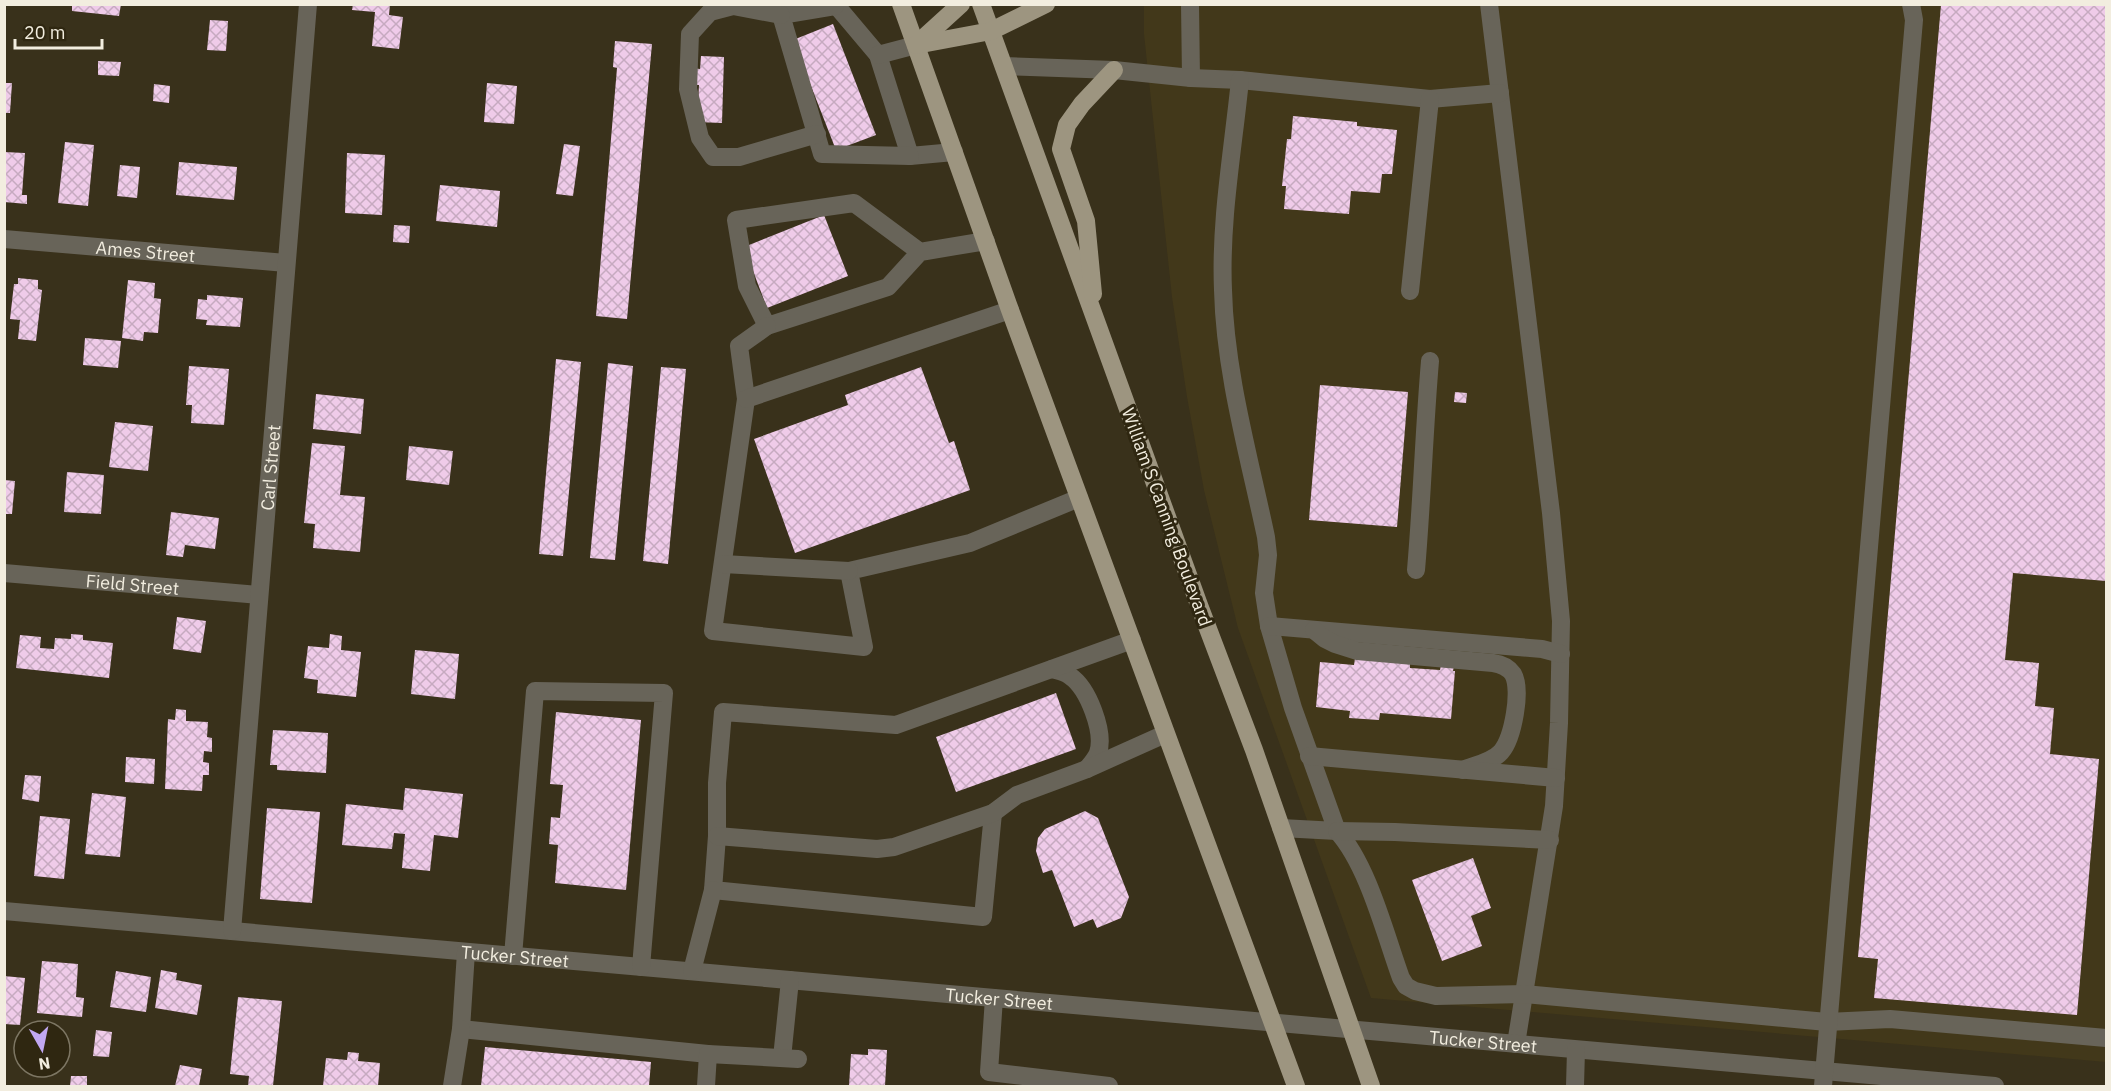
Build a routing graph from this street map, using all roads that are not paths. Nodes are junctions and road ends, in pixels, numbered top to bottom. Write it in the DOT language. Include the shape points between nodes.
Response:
graph roads {
  1 [pos="308,4"];
  2 [pos="901,4"];
  3 [pos="961,4"];
  4 [pos="981,4"];
  5 [pos="1046,4"];
  6 [pos="1190,4"];
  7 [pos="1489,4"];
  8 [pos="1911,4"];
  9 [pos="835,5"];
  10 [pos="782,15"];
  11 [pos="991,32"];
  12 [pos="916,45"];
  13 [pos="878,55"];
  14 [pos="1004,66"];
  15 [pos="1114,70"];
  16 [pos="1191,78"];
  17 [pos="1240,80"];
  18 [pos="1500,93"];
  19 [pos="1430,99"];
  20 [pos="817,134"];
  21 [pos="954,152"];
  22 [pos="910,156"];
  23 [pos="4,239"];
  24 [pos="986,241"];
  25 [pos="920,252"];
  26 [pos="286,263"];
  27 [pos="1410,291"];
  28 [pos="1010,310"];
  29 [pos="1095,319"];
  30 [pos="766,326"];
  31 [pos="1430,362"];
  32 [pos="746,399"];
  33 [pos="1079,498"];
  34 [pos="723,564"];
  35 [pos="1416,570"];
  36 [pos="849,571"];
  37 [pos="4,573"];
  38 [pos="259,595"];
  39 [pos="1269,626"];
  40 [pos="1314,630"];
  41 [pos="1132,640"];
  42 [pos="1561,654"];
  43 [pos="1052,669"];
  44 [pos="1165,734"];
  45 [pos="1309,756"];
  46 [pos="1088,769"];
  47 [pos="1463,770"];
  48 [pos="1556,778"];
  49 [pos="993,813"];
  50 [pos="1281,828"];
  51 [pos="1336,831"];
  52 [pos="717,836"];
  53 [pos="1550,840"];
  54 [pos="713,890"];
  55 [pos="4,911"];
  56 [pos="231,931"];
  57 [pos="465,952"];
  58 [pos="513,956"];
  59 [pos="641,967"];
  60 [pos="692,971"];
  61 [pos="790,980"];
  62 [pos="1524,994"];
  63 [pos="994,998"];
  64 [pos="1273,1022"];
  65 [pos="1827,1022"];
  66 [pos="461,1029"];
  67 [pos="1351,1029"];
  68 [pos="2106,1038"];
  69 [pos="1516,1044"];
  70 [pos="1576,1050"];
  71 [pos="708,1054"];
  72 [pos="987,1079"];
  73 [pos="1823,1079"];
  74 [pos="452,1086"];
  75 [pos="706,1086"];
  76 [pos="1109,1086"];
  77 [pos="1296,1086"];
  78 [pos="1371,1086"];
  79 [pos="1575,1086"];
  80 [pos="1995,1086"];
  1 -- 26 [label="street, Carl Street"];
  2 -- 12 [label="main road"];
  3 -- 12 [label="main road"];
  4 -- 11 [label="main road, William S Canning Boulevard"];
  5 -- 11 [label="main road"];
  6 -- 16 [label="street"];
  7 -- 18 [label="street"];
  8 -- 65 [label="street" via="1914,20"];
  9 -- 10 [label="street"];
  9 -- 13 [label="street"];
  10 -- 20 [label="street"];
  10 -- 20 [label="street" via="733,6 710,12 690,34 688,89 700,138 713,157 739,157"];
  11 -- 12 [label="main road"];
  11 -- 14 [label="main road, William S Canning Boulevard"];
  12 -- 13 [label="street"];
  12 -- 21 [label="main road"];
  13 -- 22 [label="street"];
  14 -- 15 [label="street"];
  14 -- 29 [label="main road, William S Canning Boulevard"];
  15 -- 16 [label="street"];
  15 -- 29 [label="main road" via="1067,125 1061,149 1086,221"];
  16 -- 17 [label="street"];
  17 -- 19 [label="street"];
  17 -- 39 [label="street" via="1223,236 1222,291 1230,367 1266,537 1264,593"];
  18 -- 19 [label="street"];
  18 -- 42 [label="street" via="1551,513"];
  19 -- 27 [label="street"];
  20 -- 22 [label="street" via="822,154"];
  21 -- 22 [label="street"];
  21 -- 24 [label="main road"];
  23 -- 26 [label="street, Ames Street"];
  24 -- 25 [label="street"];
  24 -- 28 [label="main road"];
  25 -- 30 [label="street" via="888,287"];
  25 -- 30 [label="street" via="854,203 736,220 747,286"];
  26 -- 38 [label="street, Carl Street"];
  28 -- 32 [label="street"];
  28 -- 33 [label="main road"];
  29 -- 50 [label="main road, William S Canning Boulevard"];
  30 -- 32 [label="street" via="739,346"];
  31 -- 35 [label="street"];
  32 -- 34 [label="street"];
  33 -- 36 [label="street" via="970,543"];
  33 -- 41 [label="main road"];
  34 -- 36 [label="street"];
  34 -- 36 [label="street" via="713,631 864,646"];
  37 -- 38 [label="street, Field Street"];
  38 -- 56 [label="street, Carl Street"];
  39 -- 40 [label="street"];
  39 -- 45 [label="street"];
  40 -- 42 [label="street" via="1542,649"];
  40 -- 47 [label="street" via="1335,644 1357,651 1493,663 1510,670 1517,687 1514,719 1506,744 1492,759"];
  41 -- 43 [label="street"];
  41 -- 44 [label="main road"];
  42 -- 48 [label="street"];
  43 -- 46 [label="street" via="1069,675 1082,688 1099,729 1098,754"];
  43 -- 52 [label="street" via="896,725 723,712"];
  44 -- 46 [label="street"];
  44 -- 64 [label="main road"];
  45 -- 47 [label="street"];
  45 -- 51 [label="street"];
  46 -- 49 [label="street" via="1017,795"];
  47 -- 48 [label="street"];
  48 -- 53 [label="street"];
  49 -- 52 [label="street" via="894,848"];
  49 -- 54 [label="street" via="983,916"];
  50 -- 51 [label="street"];
  50 -- 67 [label="main road, William S Canning Boulevard"];
  51 -- 53 [label="street"];
  51 -- 62 [label="street" via="1362,871 1406,986 1436,996"];
  52 -- 54 [label="street"];
  53 -- 62 [label="street"];
  54 -- 60 [label="street"];
  55 -- 56 [label="street, Tucker Street"];
  56 -- 57 [label="street, Tucker Street"];
  57 -- 58 [label="street, Tucker Street"];
  57 -- 66 [label="street"];
  58 -- 59 [label="street, Tucker Street"];
  58 -- 59 [label="street" via="535,691 664,693"];
  59 -- 60 [label="street, Tucker Street"];
  60 -- 61 [label="street, Tucker Street"];
  61 -- 63 [label="street, Tucker Street"];
  61 -- 71 [label="street" via="790,1059"];
  62 -- 65 [label="street"];
  62 -- 69 [label="street"];
  63 -- 64 [label="street, Tucker Street"];
  63 -- 72 [label="street"];
  64 -- 67 [label="street, Tucker Street"];
  64 -- 77 [label="main road"];
  65 -- 68 [label="street" via="1890,1019"];
  65 -- 73 [label="street"];
  66 -- 71 [label="street"];
  66 -- 74 [label="street"];
  67 -- 69 [label="street, Tucker Street"];
  67 -- 78 [label="main road, William S Canning Boulevard"];
  69 -- 70 [label="street, Tucker Street"];
  70 -- 73 [label="street, Tucker Street"];
  70 -- 79 [label="street"];
  71 -- 75 [label="street"];
  72 -- 76 [label="street"];
  73 -- 80 [label="street, Tucker Street"];
}
